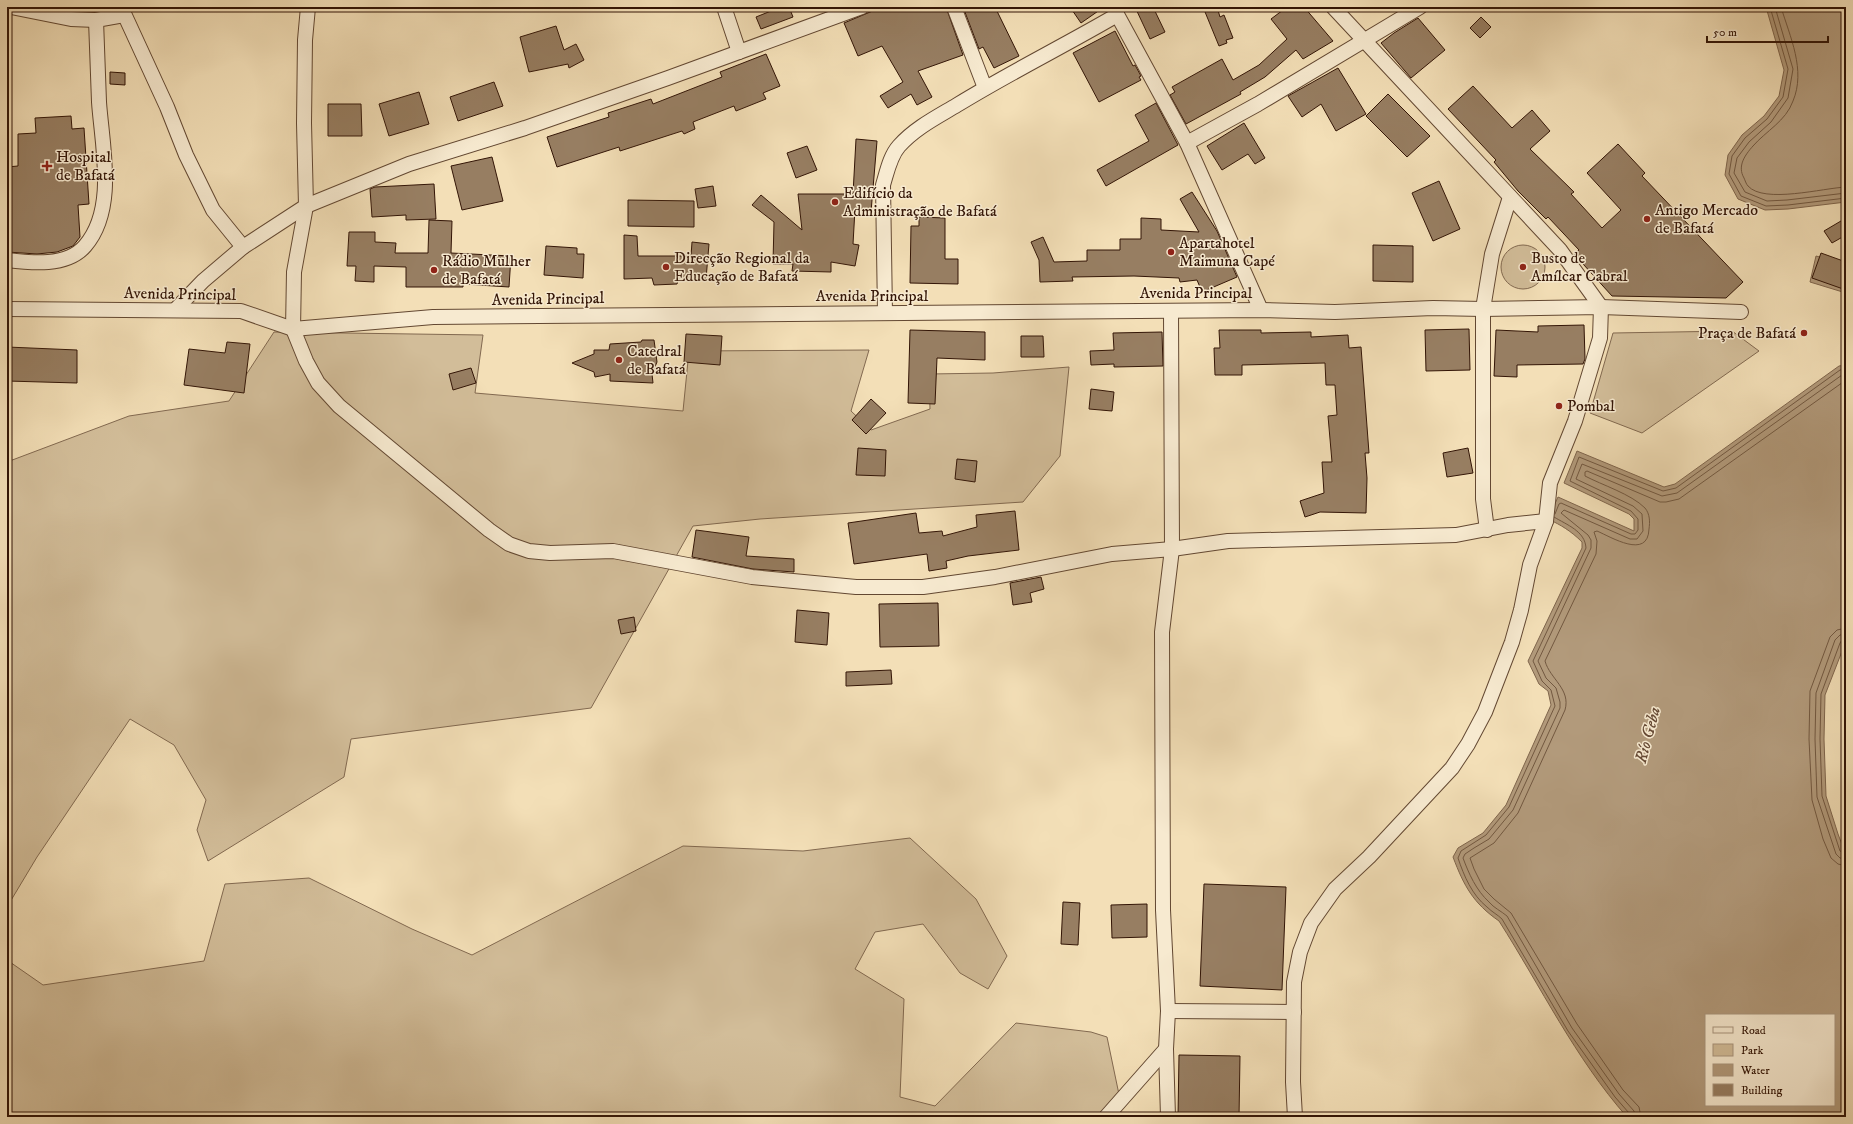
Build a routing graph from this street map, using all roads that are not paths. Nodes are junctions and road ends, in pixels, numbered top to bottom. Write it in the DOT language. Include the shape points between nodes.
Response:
graph roads {
  1 [pos="11,7"];
  2 [pos="308,7"];
  3 [pos="724,7"];
  4 [pos="862,7"];
  5 [pos="954,7"];
  6 [pos="1333,7"];
  7 [pos="1420,7"];
  8 [pos="122,11"];
  9 [pos="1115,11"];
  10 [pos="96,20"];
  11 [pos="1364,39"];
  12 [pos="739,52"];
  13 [pos="985,88"];
  14 [pos="1187,143"];
  15 [pos="1510,197"];
  16 [pos="306,206"];
  17 [pos="243,247"];
  18 [pos="7,260"];
  19 [pos="1601,307"];
  20 [pos="7,309"];
  21 [pos="1483,309"];
  22 [pos="175,310"];
  23 [pos="1171,310"];
  24 [pos="1261,310"];
  25 [pos="1741,312"];
  26 [pos="885,313"];
  27 [pos="293,329"];
  28 [pos="1546,521"];
  29 [pos="1487,530"];
  30 [pos="1172,549"];
  31 [pos="1168,1010"];
  32 [pos="1294,1012"];
  33 [pos="1166,1049"];
  34 [pos="1106,1117"];
  35 [pos="1168,1117"];
  36 [pos="1294,1117"];
  1 -- 10 [label="street" via="58,17"];
  2 -- 16 [label="street" via="304,123"];
  3 -- 12 [label="street"];
  4 -- 12 [label="street"];
  5 -- 13 [label="street"];
  6 -- 11 [label="street"];
  7 -- 11 [label="street"];
  8 -- 10 [label="street"];
  8 -- 17 [label="street" via="213,210"];
  9 -- 13 [label="street" via="1058,49"];
  9 -- 14 [label="street"];
  10 -- 18 [label="street" via="104,196 97,226 84,247 68,257 47,262"];
  11 -- 14 [label="street" via="1258,104"];
  11 -- 15 [label="street"];
  12 -- 16 [label="street" via="525,128 409,164"];
  13 -- 26 [label="street" via="920,128 899,147 888,166 883,185"];
  14 -- 24 [label="street"];
  15 -- 19 [label="street" via="1560,250"];
  15 -- 21 [label="street" via="1492,254"];
  16 -- 17 [label="street"];
  16 -- 27 [label="street" via="294,272"];
  17 -- 22 [label="street" via="203,281"];
  19 -- 21 [label="street, Avenida Principal"];
  19 -- 25 [label="street, Avenida Principal"];
  19 -- 28 [label="street" via="1598,350 1575,421 1550,483"];
  20 -- 22 [label="street, Avenida Principal"];
  21 -- 24 [label="street, Avenida Principal" via="1433,308 1335,312"];
  21 -- 29 [label="street" via="1483,499"];
  22 -- 27 [label="street, Avenida Principal" via="241,311"];
  23 -- 24 [label="street, Avenida Principal"];
  23 -- 26 [label="street, Avenida Principal"];
  23 -- 30 [label="street"];
  26 -- 27 [label="street, Avenida Principal" via="433,317"];
  27 -- 30 [label="street" via="318,383 339,406 489,530 509,544 528,551 613,551 752,577 856,587 923,587 995,577 1112,554"];
  28 -- 29 [label="street"];
  28 -- 32 [label="street" via="1530,565 1512,642 1485,712 1452,768 1374,852 1335,889 1311,923 1300,952 1294,982"];
  29 -- 30 [label="street" via="1456,535 1228,541"];
  30 -- 31 [label="street" via="1162,632 1163,910"];
  31 -- 32 [label="street"];
  31 -- 33 [label="street"];
  32 -- 36 [label="street"];
  33 -- 34 [label="street"];
  33 -- 35 [label="street"];
}
